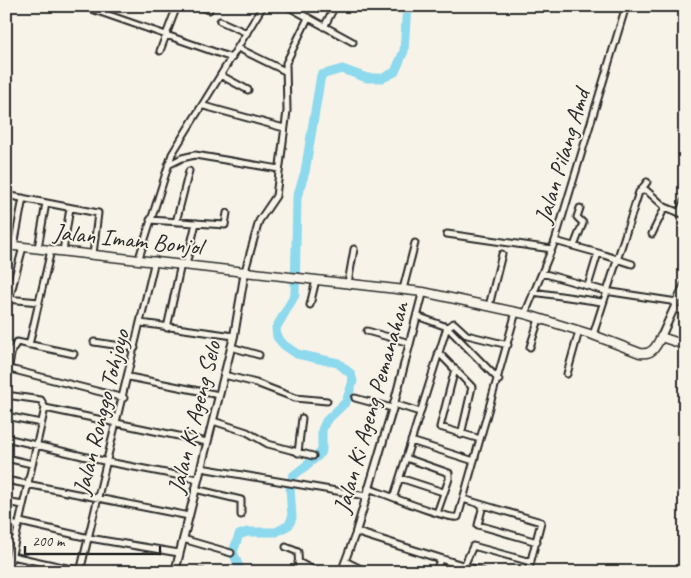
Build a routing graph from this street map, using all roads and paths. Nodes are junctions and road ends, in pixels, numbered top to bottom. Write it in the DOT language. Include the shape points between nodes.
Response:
graph roads {
  1 [pos="83,6"];
  2 [pos="110,6"];
  3 [pos="177,6"];
  4 [pos="199,6"];
  5 [pos="263,6"];
  6 [pos="287,6"];
  7 [pos="335,6"];
  8 [pos="626,6"];
  9 [pos="677,6"];
  10 [pos="209,10"];
  11 [pos="685,10"];
  12 [pos="106,14"];
  13 [pos="308,18"];
  14 [pos="220,21"];
  15 [pos="324,27"];
  16 [pos="247,33"];
  17 [pos="166,34"];
  18 [pos="353,42"];
  19 [pos="238,48"];
  20 [pos="160,51"];
  21 [pos="232,58"];
  22 [pos="285,71"];
  23 [pos="222,76"];
  24 [pos="248,90"];
  25 [pos="204,106"];
  26 [pos="284,128"];
  27 [pos="167,165"];
  28 [pos="279,169"];
  29 [pos="189,171"];
  30 [pos="647,182"];
  31 [pos="641,190"];
  32 [pos="6,195"];
  33 [pos="23,198"];
  34 [pos="685,199"];
  35 [pos="46,203"];
  36 [pos="665,207"];
  37 [pos="70,208"];
  38 [pos="580,208"];
  39 [pos="227,213"];
  40 [pos="682,214"];
  41 [pos="150,220"];
  42 [pos="176,222"];
  43 [pos="196,223"];
  44 [pos="447,234"];
  45 [pos="652,234"];
  46 [pos="555,241"];
  47 [pos="415,243"];
  48 [pos="14,246"];
  49 [pos="574,246"];
  50 [pos="38,248"];
  51 [pos="354,249"];
  52 [pos="552,249"];
  53 [pos="51,250"];
  54 [pos="63,251"];
  55 [pos="598,253"];
  56 [pos="93,254"];
  57 [pos="502,254"];
  58 [pos="139,258"];
  59 [pos="617,258"];
  60 [pos="156,260"];
  61 [pos="632,264"];
  62 [pos="183,265"];
  63 [pos="245,271"];
  64 [pos="542,272"];
  65 [pos="316,280"];
  66 [pos="348,283"];
  67 [pos="685,284"];
  68 [pos="588,286"];
  69 [pos="403,289"];
  70 [pos="606,291"];
  71 [pos="423,292"];
  72 [pos="533,292"];
  73 [pos="8,299"];
  74 [pos="39,302"];
  75 [pos="602,302"];
  76 [pos="676,302"];
  77 [pos="310,305"];
  78 [pos="489,306"];
  79 [pos="674,310"];
  80 [pos="6,311"];
  81 [pos="685,311"];
  82 [pos="520,313"];
  83 [pos="417,316"];
  84 [pos="539,318"];
  85 [pos="141,323"];
  86 [pos="447,327"];
  87 [pos="167,328"];
  88 [pos="579,330"];
  89 [pos="367,331"];
  90 [pos="593,335"];
  91 [pos="234,336"];
  92 [pos="661,337"];
  93 [pos="94,342"];
  94 [pos="410,343"];
  95 [pos="29,345"];
  96 [pos="508,345"];
  97 [pos="685,345"];
  98 [pos="231,347"];
  99 [pos="530,347"];
  100 [pos="135,348"];
  101 [pos="9,349"];
  102 [pos="438,352"];
  103 [pos="74,354"];
  104 [pos="259,355"];
  105 [pos="8,369"];
  106 [pos="455,369"];
  107 [pos="224,374"];
  108 [pos="567,374"];
  109 [pos="129,377"];
  110 [pos="499,380"];
  111 [pos="6,381"];
  112 [pos="6,395"];
  113 [pos="219,395"];
  114 [pos="124,398"];
  115 [pos="355,398"];
  116 [pos="327,401"];
  117 [pos="393,406"];
  118 [pos="45,408"];
  119 [pos="420,412"];
  120 [pos="6,416"];
  121 [pos="302,418"];
  122 [pos="213,421"];
  123 [pos="117,423"];
  124 [pos="41,424"];
  125 [pos="462,435"];
  126 [pos="6,438"];
  127 [pos="480,439"];
  128 [pos="411,441"];
  129 [pos="208,442"];
  130 [pos="36,446"];
  131 [pos="298,453"];
  132 [pos="313,456"];
  133 [pos="6,458"];
  134 [pos="406,458"];
  135 [pos="474,461"];
  136 [pos="108,462"];
  137 [pos="32,464"];
  138 [pos="201,468"];
  139 [pos="400,478"];
  140 [pos="197,479"];
  141 [pos="6,480"];
  142 [pos="28,485"];
  143 [pos="368,488"];
  144 [pos="195,490"];
  145 [pos="444,492"];
  146 [pos="366,496"];
  147 [pos="394,496"];
  148 [pos="99,498"];
  149 [pos="463,499"];
  150 [pos="6,502"];
  151 [pos="23,505"];
  152 [pos="483,505"];
  153 [pos="437,513"];
  154 [pos="241,515"];
  155 [pos="189,516"];
  156 [pos="6,523"];
  157 [pos="19,524"];
  158 [pos="356,532"];
  159 [pos="89,538"];
  160 [pos="6,539"];
  161 [pos="182,539"];
  162 [pos="15,541"];
  163 [pos="536,542"];
  164 [pos="286,547"];
  165 [pos="179,553"];
  166 [pos="231,553"];
  167 [pos="440,559"];
  168 [pos="9,560"];
  169 [pos="345,561"];
  170 [pos="298,562"];
  171 [pos="531,562"];
  172 [pos="461,565"];
  173 [pos="309,570"];
  174 [pos="82,571"];
  175 [pos="8,572"];
  176 [pos="174,572"];
  177 [pos="196,572"];
  178 [pos="203,572"];
  179 [pos="299,572"];
  180 [pos="317,572"];
  181 [pos="341,572"];
  182 [pos="367,572"];
  183 [pos="436,572"];
  184 [pos="455,572"];
  185 [pos="483,572"];
  186 [pos="528,572"];
  1 -- 12 [label="street"];
  2 -- 12 [label="street"];
  3 -- 17 [label="street"];
  4 -- 10 [label="street"];
  5 -- 16 [label="street"];
  6 -- 13 [label="street"];
  7 -- 15 [label="street"];
  8 -- 46 [label="street, Jalan Pilang Amd"];
  9 -- 11 [label="street"];
  12 -- 17 [label="street"];
  13 -- 15 [label="street"];
  13 -- 22 [label="street"];
  14 -- 16 [label="street"];
  15 -- 18 [label="street"];
  16 -- 19 [label="street"];
  17 -- 20 [label="street"];
  17 -- 21 [label="street"];
  19 -- 21 [label="street"];
  19 -- 22 [label="street"];
  21 -- 23 [label="street"];
  22 -- 26 [label="street" via="287,105"];
  23 -- 24 [label="street"];
  23 -- 25 [label="street"];
  25 -- 26 [label="street"];
  25 -- 27 [label="street"];
  26 -- 28 [label="street"];
  27 -- 28 [label="street" via="195,155"];
  27 -- 41 [label="street"];
  28 -- 63 [label="street" via="275,198 259,221"];
  29 -- 42 [label="street"];
  30 -- 31 [label="street"];
  31 -- 36 [label="street" via="650,193"];
  31 -- 59 [label="street"];
  32 -- 33 [label="street"];
  33 -- 35 [label="street"];
  33 -- 48 [label="street"];
  34 -- 40 [label="street"];
  35 -- 37 [label="street"];
  35 -- 50 [label="street"];
  36 -- 40 [label="street"];
  36 -- 45 [label="street"];
  37 -- 54 [label="street"];
  37 -- 56 [label="street" via="99,215"];
  38 -- 49 [label="street" via="576,217 583,223"];
  39 -- 43 [label="street" via="225,225"];
  41 -- 42 [label="street"];
  41 -- 58 [label="street"];
  42 -- 43 [label="street"];
  43 -- 62 [label="street"];
  44 -- 52 [label="street"];
  46 -- 49 [label="street"];
  46 -- 52 [label="street, Jalan Pilang Amd"];
  47 -- 69 [label="street"];
  48 -- 50 [label="main road, Jalan Imam Bonjol"];
  48 -- 73 [label="street"];
  49 -- 55 [label="street"];
  50 -- 53 [label="main road, Jalan Imam Bonjol"];
  51 -- 66 [label="street"];
  52 -- 64 [label="street, Jalan Pilang Amd"];
  53 -- 54 [label="main road, Jalan Imam Bonjol"];
  53 -- 74 [label="street"];
  54 -- 56 [label="main road, Jalan Imam Bonjol"];
  55 -- 59 [label="street"];
  55 -- 68 [label="street"];
  56 -- 58 [label="main road, Jalan Imam Bonjol"];
  57 -- 78 [label="street"];
  58 -- 60 [label="main road, Jalan Imam Bonjol"];
  59 -- 61 [label="street"];
  59 -- 70 [label="street"];
  60 -- 62 [label="main road, Jalan Imam Bonjol"];
  60 -- 85 [label="street, Jalan Ronggo Tohjoyo"];
  62 -- 63 [label="main road, Jalan Imam Bonjol"];
  62 -- 87 [label="street"];
  63 -- 65 [label="main road, Jalan Imam Bonjol"];
  63 -- 91 [label="street, Jalan Ki Ageng Selo"];
  64 -- 68 [label="street"];
  64 -- 72 [label="street, Jalan Pilang Amd"];
  65 -- 66 [label="main road, Jalan Imam Bonjol"];
  65 -- 77 [label="street"];
  66 -- 69 [label="main road, Jalan Imam Bonjol"];
  67 -- 76 [label="street"];
  68 -- 70 [label="street"];
  69 -- 71 [label="main road, Jalan Imam Bonjol"];
  70 -- 75 [label="street"];
  70 -- 76 [label="street"];
  71 -- 78 [label="main road, Jalan Imam Bonjol"];
  71 -- 83 [label="street, Jalan Ki Ageng Pemanahan"];
  72 -- 75 [label="street"];
  72 -- 82 [label="street, Jalan Pilang Amd"];
  73 -- 74 [label="street"];
  73 -- 80 [label="street"];
  74 -- 95 [label="street"];
  75 -- 90 [label="street"];
  76 -- 79 [label="street"];
  78 -- 82 [label="main road, Jalan Imam Bonjol"];
  79 -- 81 [label="street"];
  79 -- 92 [label="street"];
  82 -- 84 [label="main road, Jalan Imam Bonjol"];
  82 -- 96 [label="street, Jalan Pilang Amd"];
  83 -- 86 [label="street"];
  83 -- 94 [label="street, Jalan Ki Ageng Pemanahan"];
  84 -- 88 [label="main road, Jalan Imam Bonjol"];
  84 -- 99 [label="street"];
  85 -- 87 [label="street"];
  85 -- 100 [label="street, Jalan Ronggo Tohjoyo"];
  86 -- 96 [label="street" via="454,323 467,335"];
  86 -- 102 [label="street"];
  86 -- 110 [label="street"];
  87 -- 91 [label="street"];
  88 -- 90 [label="main road, Jalan Imam Bonjol"];
  88 -- 108 [label="street"];
  89 -- 94 [label="street"];
  90 -- 92 [label="main road, Jalan Imam Bonjol" via="644,354 654,350"];
  91 -- 98 [label="street, Jalan Ki Ageng Selo"];
  92 -- 97 [label="main road"];
  93 -- 100 [label="street"];
  94 -- 117 [label="street, Jalan Ki Ageng Pemanahan"];
  95 -- 101 [label="street" via="17,342"];
  95 -- 103 [label="street"];
  96 -- 110 [label="street, Jalan Pilang Amd"];
  98 -- 104 [label="street"];
  98 -- 107 [label="street, Jalan Ki Ageng Selo"];
  100 -- 109 [label="street, Jalan Ronggo Tohjoyo"];
  101 -- 105 [label="street"];
  102 -- 106 [label="street"];
  102 -- 119 [label="street"];
  105 -- 111 [label="street"];
  105 -- 114 [label="street"];
  106 -- 125 [label="street" via="472,389"];
  106 -- 125 [label="street" via="439,426"];
  107 -- 113 [label="street, Jalan Ki Ageng Selo"];
  107 -- 116 [label="street" via="295,398"];
  109 -- 113 [label="street"];
  109 -- 114 [label="street, Jalan Ronggo Tohjoyo"];
  110 -- 127 [label="street, Jalan Pilang Amd"];
  112 -- 118 [label="street" via="41,400"];
  113 -- 122 [label="street, Jalan Ki Ageng Selo"];
  114 -- 123 [label="street, Jalan Ronggo Tohjoyo"];
  115 -- 117 [label="street"];
  117 -- 119 [label="street"];
  117 -- 143 [label="street, Jalan Ki Ageng Pemanahan"];
  118 -- 123 [label="street"];
  118 -- 124 [label="street"];
  119 -- 128 [label="street"];
  120 -- 124 [label="street"];
  121 -- 131 [label="street"];
  122 -- 129 [label="street, Jalan Ki Ageng Selo"];
  122 -- 131 [label="street"];
  123 -- 129 [label="street"];
  123 -- 136 [label="street, Jalan Ronggo Tohjoyo"];
  124 -- 130 [label="street"];
  125 -- 127 [label="street"];
  126 -- 130 [label="street"];
  127 -- 135 [label="street, Jalan Pilang Amd"];
  128 -- 134 [label="street"];
  128 -- 135 [label="street"];
  129 -- 138 [label="street, Jalan Ki Ageng Selo"];
  130 -- 136 [label="street"];
  130 -- 137 [label="street"];
  131 -- 132 [label="street"];
  133 -- 137 [label="street"];
  134 -- 139 [label="street"];
  134 -- 145 [label="street" via="448,472 450,478"];
  135 -- 149 [label="street, Jalan Pilang Amd"];
  136 -- 140 [label="street"];
  136 -- 148 [label="street, Jalan Ronggo Tohjoyo"];
  137 -- 142 [label="street"];
  138 -- 140 [label="street, Jalan Ki Ageng Selo"];
  138 -- 146 [label="street"];
  139 -- 145 [label="street"];
  139 -- 147 [label="street"];
  140 -- 144 [label="street, Jalan Ki Ageng Selo"];
  141 -- 142 [label="street"];
  142 -- 148 [label="street"];
  142 -- 151 [label="street"];
  143 -- 146 [label="street, Jalan Ki Ageng Pemanahan"];
  143 -- 147 [label="street"];
  144 -- 154 [label="street" via="241,500"];
  144 -- 155 [label="street, Jalan Ki Ageng Selo"];
  145 -- 153 [label="street"];
  146 -- 158 [label="street, Jalan Ki Ageng Pemanahan"];
  147 -- 153 [label="street"];
  148 -- 155 [label="street"];
  148 -- 159 [label="street, Jalan Ronggo Tohjoyo"];
  149 -- 152 [label="street"];
  149 -- 153 [label="street, Jalan Pilang Amd" via="458,517"];
  150 -- 151 [label="street"];
  151 -- 157 [label="street"];
  152 -- 163 [label="street" via="479,526"];
  152 -- 163 [label="street" via="541,522"];
  155 -- 161 [label="street, Jalan Ki Ageng Selo"];
  156 -- 157 [label="street"];
  157 -- 159 [label="street"];
  157 -- 162 [label="street"];
  158 -- 167 [label="street"];
  158 -- 169 [label="street"];
  159 -- 165 [label="street"];
  159 -- 174 [label="street, Jalan Ronggo Tohjoyo"];
  160 -- 162 [label="street"];
  161 -- 165 [label="street, Jalan Ki Ageng Selo"];
  161 -- 166 [label="street"];
  162 -- 168 [label="street"];
  163 -- 171 [label="street"];
  164 -- 170 [label="street" via="298,552"];
  165 -- 176 [label="street, Jalan Ki Ageng Selo"];
  167 -- 172 [label="street"];
  167 -- 183 [label="street"];
  168 -- 174 [label="street"];
  168 -- 175 [label="street"];
  169 -- 181 [label="street"];
  169 -- 182 [label="street"];
  170 -- 173 [label="street"];
  170 -- 179 [label="street"];
  171 -- 172 [label="street" via="473,546"];
  171 -- 186 [label="street"];
  172 -- 184 [label="street"];
  172 -- 185 [label="street"];
  173 -- 180 [label="street"];
  177 -- 178 [label="street"];
}
